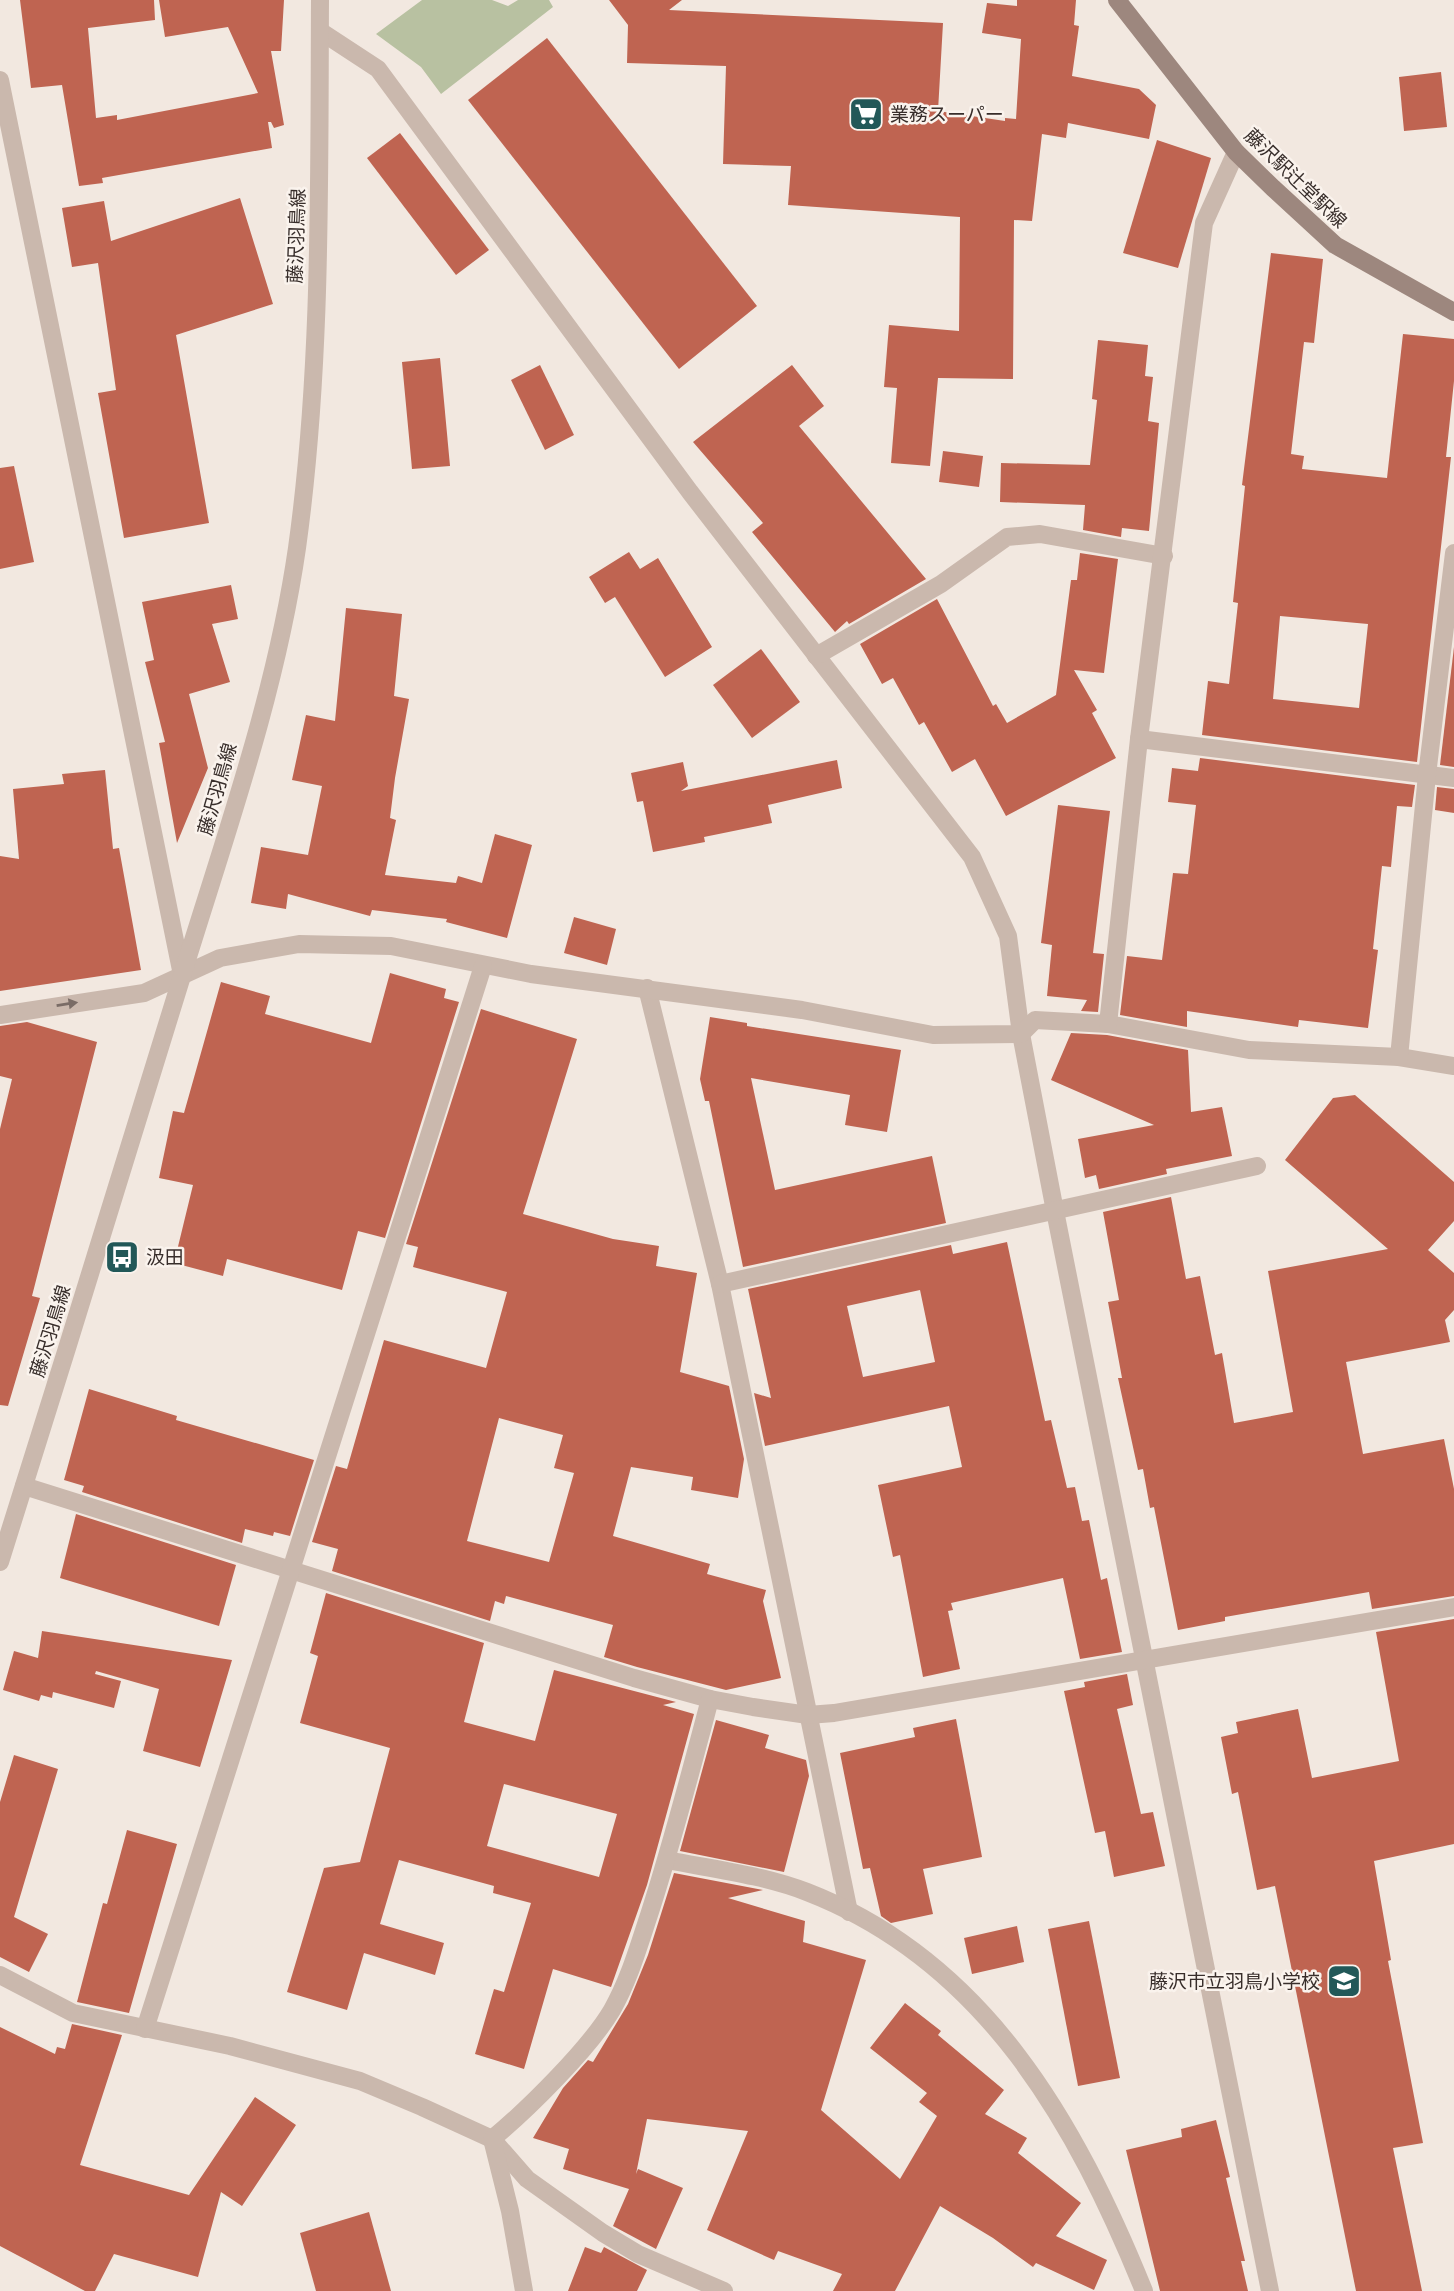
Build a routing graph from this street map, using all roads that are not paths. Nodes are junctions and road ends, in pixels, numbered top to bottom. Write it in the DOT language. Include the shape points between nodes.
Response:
graph roads {
  1 [pos="320,0"];
  2 [pos="1117,0"];
  3 [pos="320,31"];
  4 [pos="0,80"];
  5 [pos="1236,152"];
  6 [pos="1454,312"];
  7 [pos="1454,554"];
  8 [pos="1164,556"];
  9 [pos="816,656"];
  10 [pos="1139,739"];
  11 [pos="1427,775"];
  12 [pos="1454,778"];
  13 [pos="483,966"];
  14 [pos="182,975"];
  15 [pos="647,988"];
  16 [pos="0,1015"];
  17 [pos="1108,1024"];
  18 [pos="1021,1034"];
  19 [pos="1399,1058"];
  20 [pos="1454,1066"];
  21 [pos="1256,1166"];
  22 [pos="1055,1211"];
  23 [pos="720,1284"];
  24 [pos="24,1486"];
  25 [pos="0,1562"];
  26 [pos="292,1568"];
  27 [pos="1454,1607"];
  28 [pos="1145,1661"];
  29 [pos="710,1699"];
  30 [pos="808,1715"];
  31 [pos="667,1860"];
  32 [pos="849,1912"];
  33 [pos="0,1975"];
  34 [pos="145,2029"];
  35 [pos="492,2139"];
  36 [pos="524,2291"];
  37 [pos="724,2291"];
  38 [pos="1144,2291"];
  39 [pos="1270,2291"];
  1 -- 3 [label="street, 藤沢羽鳥線"];
  2 -- 5 [label="main road, 藤沢駅辻堂駅線"];
  3 -- 9 [label="street" via="378,69"];
  3 -- 14 [label="street, 藤沢羽鳥線" via="314,328 297,548 279,643"];
  4 -- 14 [label="street"];
  5 -- 6 [label="main road, 藤沢駅辻堂駅線" via="1335,245"];
  5 -- 8 [label="street" via="1204,223"];
  7 -- 11 [label="street"];
  8 -- 9 [label="street" via="1040,534 1007,537 941,584"];
  8 -- 10 [label="street"];
  9 -- 18 [label="street" via="972,857 1008,936"];
  10 -- 11 [label="street"];
  10 -- 17 [label="street"];
  11 -- 12 [label="street"];
  11 -- 19 [label="street"];
  13 -- 14 [label="street" via="391,946 299,944 220,958"];
  13 -- 15 [label="street"];
  13 -- 26 [label="street"];
  16 -- 14 [label="street, one-way" via="144,993"];
  14 -- 24 [label="street, 藤沢羽鳥線"];
  15 -- 18 [label="street" via="933,1035"];
  15 -- 23 [label="street"];
  17 -- 18 [label="street" via="1035,1020"];
  17 -- 19 [label="street" via="1250,1050"];
  18 -- 22 [label="street"];
  19 -- 20 [label="street"];
  21 -- 22 [label="street"];
  22 -- 23 [label="street"];
  22 -- 28 [label="street"];
  23 -- 30 [label="street"];
  24 -- 25 [label="street, 藤沢羽鳥線"];
  24 -- 26 [label="street"];
  26 -- 29 [label="street"];
  26 -- 34 [label="street"];
  27 -- 28 [label="street"];
  28 -- 30 [label="street"];
  28 -- 39 [label="street"];
  29 -- 30 [label="street"];
  29 -- 31 [label="street"];
  30 -- 32 [label="street"];
  31 -- 32 [label="street" via="807,1892"];
  31 -- 35 [label="street" via="628,1979 610,2013 515,2120"];
  32 -- 38 [label="street" via="905,1945 969,1997 1023,2059 1072,2137"];
  33 -- 34 [label="street" via="73,2013"];
  34 -- 35 [label="street" via="360,2081"];
  35 -- 36 [label="street"];
  35 -- 37 [label="street" via="527,2179 603,2233 638,2254"];
}
